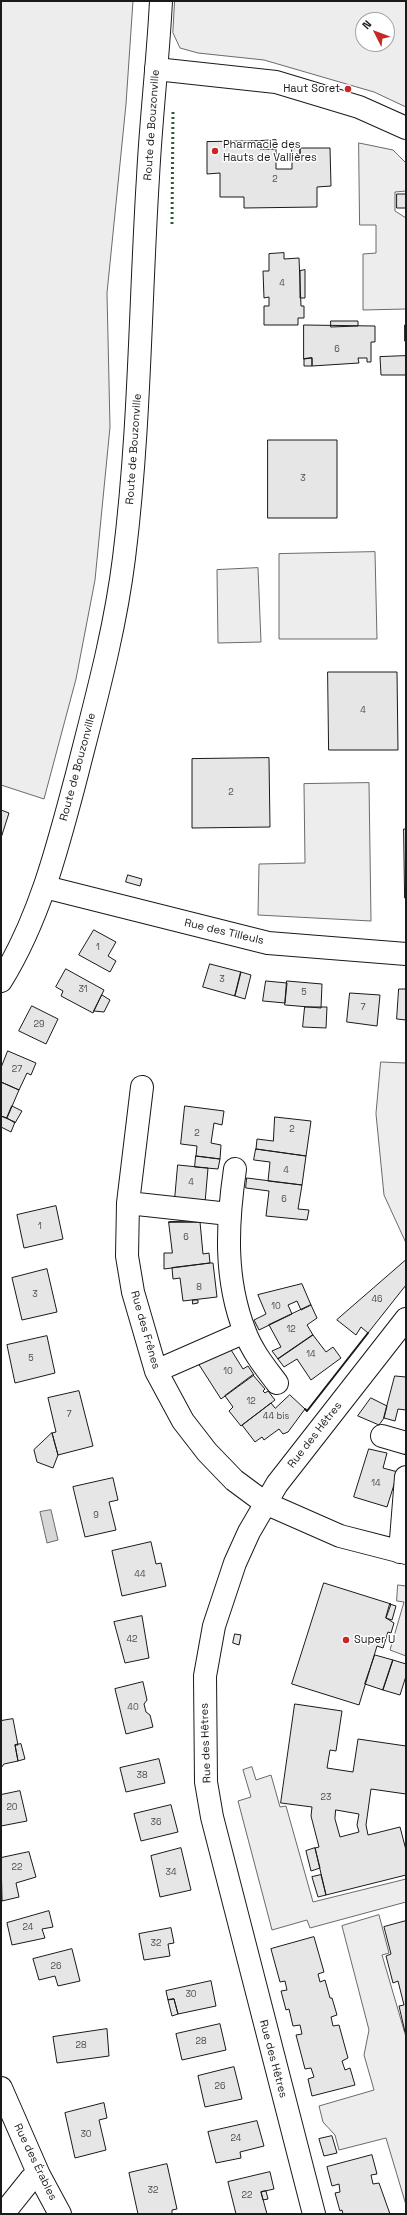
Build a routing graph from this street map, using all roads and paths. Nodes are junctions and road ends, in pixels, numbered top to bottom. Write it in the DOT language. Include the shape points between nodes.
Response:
graph roads {
  1 [pos="161,1"];
  2 [pos="156,69"];
  3 [pos="406,128"];
  4 [pos="45,887"];
  5 [pos="406,954"];
  6 [pos="1,981"];
  7 [pos="142,1087"];
  8 [pos="235,1169"];
  9 [pos="128,1203"];
  10 [pos="229,1214"];
  11 [pos="406,1319"];
  12 [pos="245,1332"];
  13 [pos="156,1371"];
  14 [pos="277,1383"];
  15 [pos="382,1436"];
  16 [pos="406,1443"];
  17 [pos="406,1477"];
  18 [pos="265,1503"];
  19 [pos="403,1552"];
  20 [pos="1,2088"];
  21 [pos="39,2175"];
  22 [pos="3,2214"];
  23 [pos="60,2214"];
  24 [pos="314,2214"];
  1 -- 2 [label="street, Route de Bouzonville"];
  2 -- 3 [label="street" via="276,82 326,96"];
  2 -- 4 [label="street, Route de Bouzonville" via="148,176 137,432 123,561 101,678 68,809"];
  4 -- 5 [label="street, Rue des Tilleuls" via="268,943"];
  4 -- 6 [label="street, Route de Bouzonville" via="25,937"];
  7 -- 9 [label="street, Rue des Frênes"];
  8 -- 10 [label="street"];
  9 -- 10 [label="street"];
  9 -- 13 [label="street, Rue des Frênes" via="127,1256 133,1292"];
  10 -- 12 [label="street" via="230,1269"];
  11 -- 18 [label="street, Rue des Hêtres" via="277,1484"];
  12 -- 13 [label="street"];
  12 -- 14 [label="street" via="260,1361"];
  13 -- 18 [label="street, Rue des Frênes" via="183,1421 207,1452 234,1480"];
  15 -- 16 [label="street"];
  17 -- 19 [label="street"];
  18 -- 19 [label="street, Rue des Frênes" via="340,1536"];
  18 -- 24 [label="street, Rue des Hêtres" via="235,1563 214,1626 205,1676 206,1782 212,1817"];
  20 -- 21 [label="street, Rue des Érables"];
  21 -- 22 [label="street" via="31,2179"];
  21 -- 23 [label="street, Rue des Érables"];
}
